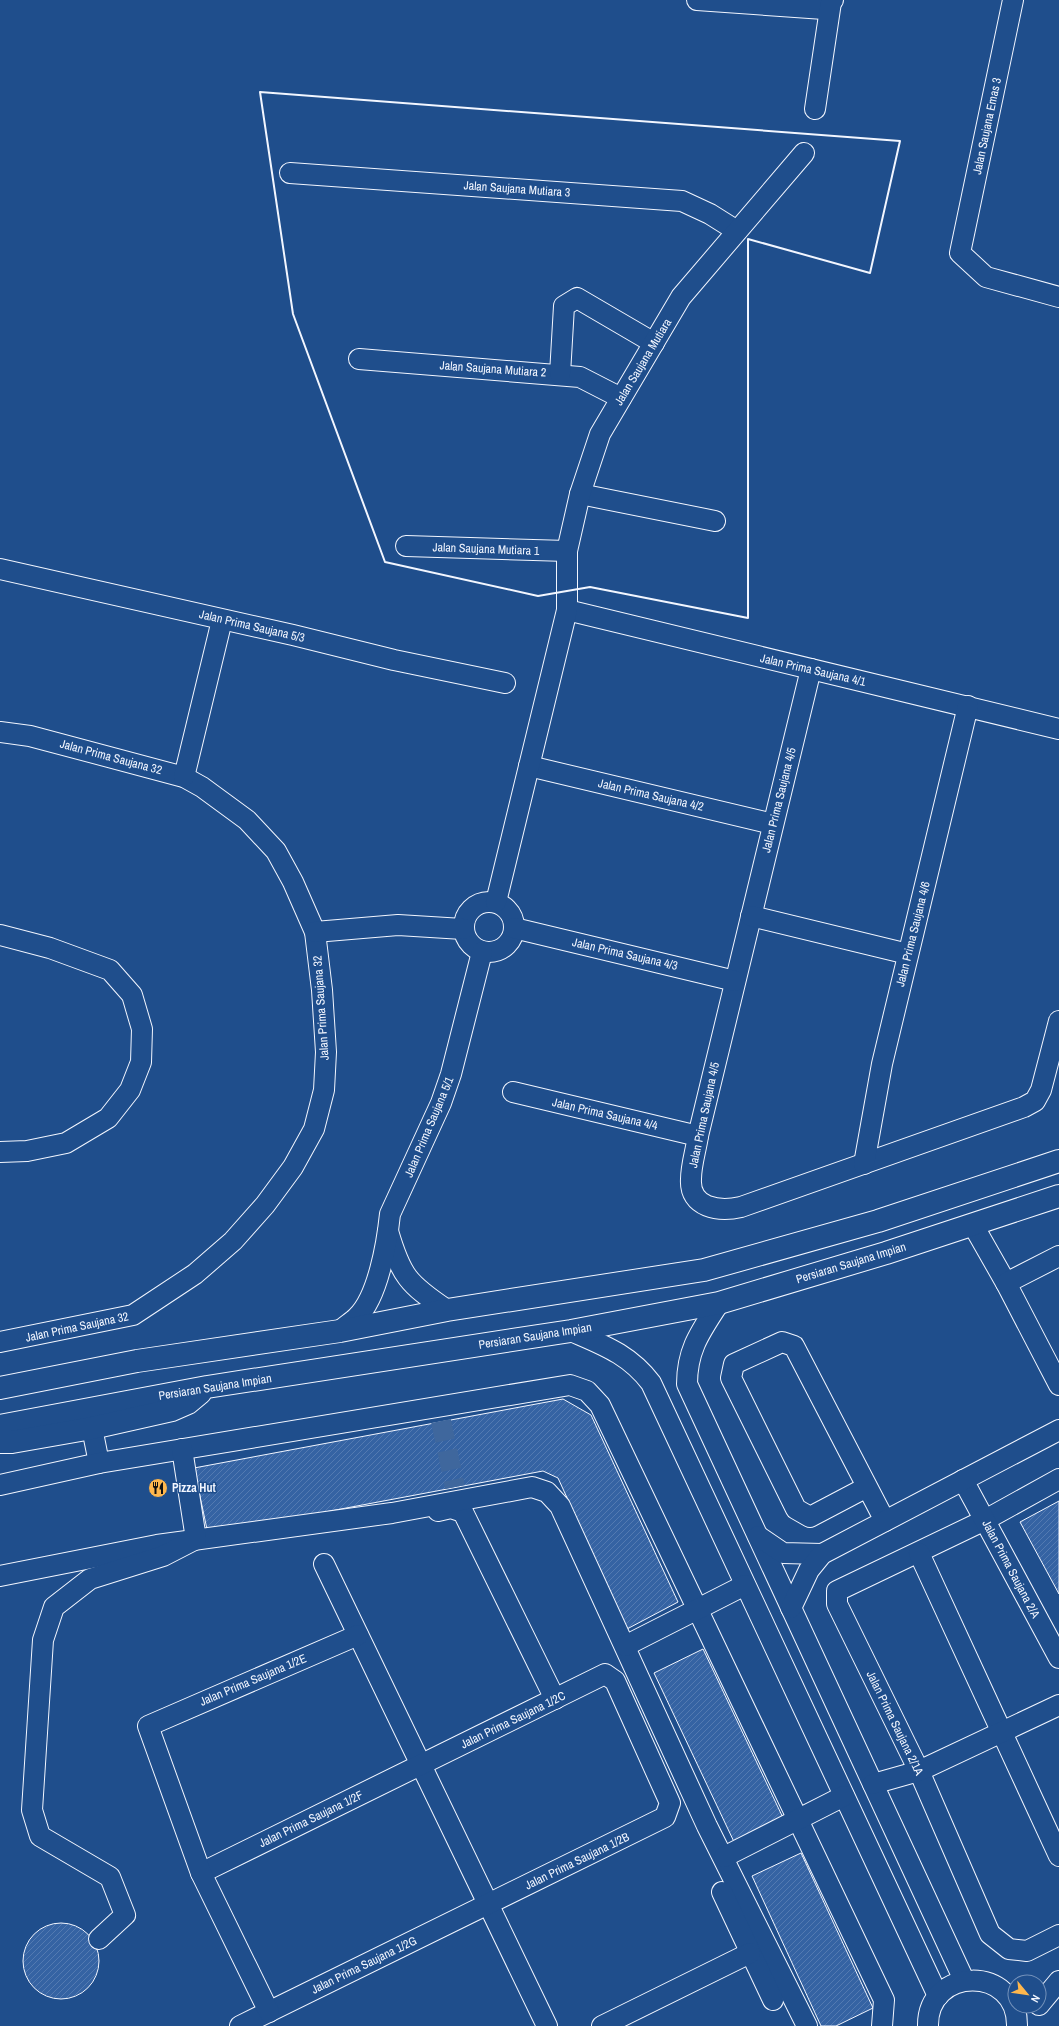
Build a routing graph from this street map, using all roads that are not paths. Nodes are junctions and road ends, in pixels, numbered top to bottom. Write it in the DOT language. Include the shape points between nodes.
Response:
graph roads {
  1 [pos="697,0"];
  2 [pos="1013,0"];
  3 [pos="832,1"];
  4 [pos="815,109"];
  5 [pos="804,153"];
  6 [pos="290,173"];
  7 [pos="737,231"];
  8 [pos="1059,297"];
  9 [pos="654,343"];
  10 [pos="359,359"];
  11 [pos="560,374"];
  12 [pos="621,398"];
  13 [pos="580,494"];
  14 [pos="715,521"];
  15 [pos="406,546"];
  16 [pos="567,552"];
  17 [pos="0,569"];
  18 [pos="567,610"];
  19 [pos="222,620"];
  20 [pos="811,669"];
  21 [pos="505,683"];
  22 [pos="968,706"];
  23 [pos="1059,729"];
  24 [pos="0,732"];
  25 [pos="529,766"];
  26 [pos="184,777"];
  27 [pos="773,824"];
  28 [pos="496,902"];
  29 [pos="751,916"];
  30 [pos="514,928"];
  31 [pos="463,929"];
  32 [pos="315,932"];
  33 [pos="0,935"];
  34 [pos="482,952"];
  35 [pos="908,954"];
  36 [pos="735,981"];
  37 [pos="1059,1021"];
  38 [pos="513,1092"];
  39 [pos="698,1136"];
  40 [pos="0,1152"];
  41 [pos="1059,1161"];
  42 [pos="864,1164"];
  43 [pos="1059,1196"];
  44 [pos="973,1224"];
  45 [pos="388,1231"];
  46 [pos="1059,1256"];
  47 [pos="1006,1283"];
  48 [pos="720,1303"];
  49 [pos="447,1310"];
  50 [pos="340,1331"];
  51 [pos="571,1331"];
  52 [pos="0,1342"];
  53 [pos="1059,1385"];
  54 [pos="207,1387"];
  55 [pos="0,1388"];
  56 [pos="0,1426"];
  57 [pos="92,1428"];
  58 [pos="1059,1430"];
  59 [pos="0,1442"];
  60 [pos="182,1449"];
  61 [pos="99,1463"];
  62 [pos="1059,1479"];
  63 [pos="963,1480"];
  64 [pos="0,1485"];
  65 [pos="860,1490"];
  66 [pos="401,1518"];
  67 [pos="985,1520"];
  68 [pos="880,1523"];
  69 [pos="757,1535"];
  70 [pos="196,1539"];
  71 [pos="919,1553"];
  72 [pos="822,1554"];
  73 [pos="324,1564"];
  74 [pos="0,1576"];
  75 [pos="745,1584"];
  76 [pos="791,1608"];
  77 [pos="698,1610"];
  78 [pos="358,1634"];
  79 [pos="625,1646"];
  80 [pos="1059,1658"];
  81 [pos="555,1699"];
  82 [pos="1059,1705"];
  83 [pos="1002,1732"];
  84 [pos="421,1765"];
  85 [pos="919,1771"];
  86 [pos="873,1784"];
  87 [pos="844,1796"];
  88 [pos="665,1817"];
  89 [pos="798,1821"];
  90 [pos="1059,1856"];
  91 [pos="724,1857"];
  92 [pos="201,1873"];
  93 [pos="722,1892"];
  94 [pos="488,1904"];
  95 [pos="1059,1935"];
  96 [pos="99,1939"];
  97 [pos="750,1953"];
  98 [pos="964,1980"];
  99 [pos="1059,1981"];
  100 [pos="1047,1983"];
  101 [pos="992,1984"];
  102 [pos="1007,1985"];
  103 [pos="1047,1995"];
  104 [pos="938,1996"];
  105 [pos="773,2000"];
  106 [pos="269,2012"];
  107 [pos="1031,2014"];
  108 [pos="927,2025"];
  109 [pos="240,2026"];
  110 [pos="547,2026"];
  111 [pos="602,2026"];
  112 [pos="807,2026"];
  113 [pos="882,2026"];
  114 [pos="1017,2026"];
  115 [pos="1021,2026"];
  1 -- 3 [label="street" via="824,8"];
  2 -- 8 [label="street, Jalan Saujana Emas 3" via="960,253 986,277"];
  3 -- 4 [label="street"];
  5 -- 7 [label="street, Jalan Saujana Mutiara"];
  6 -- 7 [label="street, Jalan Saujana Mutiara 3" via="682,201"];
  7 -- 9 [label="street, Jalan Saujana Mutiara" via="681,297"];
  9 -- 11 [label="street" via="577,298 564,306"];
  9 -- 12 [label="street, Jalan Saujana Mutiara"];
  10 -- 11 [label="street, Jalan Saujana Mutiara 2"];
  11 -- 12 [label="street, Jalan Saujana Mutiara 2" via="580,377"];
  12 -- 13 [label="street, Jalan Saujana Mutiara" via="600,434"];
  13 -- 14 [label="street"];
  13 -- 16 [label="street, Jalan Saujana Mutiara"];
  15 -- 16 [label="street, Jalan Saujana Mutiara 1"];
  16 -- 18 [label="street, Jalan Saujana Mutiara"];
  17 -- 19 [label="street, Jalan Prima Saujana 5/3"];
  18 -- 20 [label="street, Jalan Prima Saujana 4/1"];
  18 -- 25 [label="street, Jalan Saujana Mutiara"];
  19 -- 21 [label="street, Jalan Prima Saujana 5/3"];
  19 -- 26 [label="street"];
  20 -- 22 [label="street, Jalan Prima Saujana 4/1"];
  20 -- 27 [label="street, Jalan Prima Saujana 4/5"];
  22 -- 23 [label="street, Jalan Prima Saujana 4/1"];
  22 -- 35 [label="street, Jalan Prima Saujana 4/6"];
  24 -- 26 [label="street, Jalan Prima Saujana 32" via="37,738"];
  25 -- 27 [label="street, Jalan Prima Saujana 4/2"];
  25 -- 28 [label="street, Jalan Saujana Mutiara"];
  26 -- 32 [label="street, Jalan Prima Saujana 32" via="247,820 276,851"];
  27 -- 29 [label="street, Jalan Prima Saujana 4/5"];
  28 -- 30 [label="street" via="509,910"];
  28 -- 31 [label="street" via="481,902 473,906 467,912"];
  29 -- 35 [label="street"];
  29 -- 36 [label="street, Jalan Prima Saujana 4/5"];
  30 -- 34 [label="street" via="511,939 505,946 497,951"];
  30 -- 36 [label="street, Jalan Prima Saujana 4/3"];
  31 -- 32 [label="street" via="398,925"];
  31 -- 34 [label="street" via="467,941"];
  32 -- 52 [label="street, Jalan Prima Saujana 32" via="326,1052 324,1090 314,1129 294,1167 265,1205 233,1241 195,1274 133,1315"];
  33 -- 40 [label="street" via="50,948 110,970 132,995 142,1029 141,1062 133,1083 108,1118 66,1143 26,1151"];
  34 -- 45 [label="street, Jalan Prima Saujana 5/1" via="442,1103 390,1214"];
  35 -- 42 [label="street, Jalan Prima Saujana 4/6" via="882,1064"];
  36 -- 39 [label="street, Jalan Prima Saujana 4/5"];
  37 -- 42 [label="street, Jalan Prima Saujana 4/5" via="1041,1090 1035,1101"];
  38 -- 39 [label="street, Jalan Prima Saujana 4/4"];
  39 -- 42 [label="street, Jalan Prima Saujana 4/5" via="691,1180 692,1189 707,1207 716,1209 741,1207"];
  41 -- 49 [label="highway" via="878,1221 704,1270"];
  43 -- 44 [label="highway, Persiaran Saujana Impian"];
  44 -- 47 [label="street"];
  44 -- 48 [label="highway, Persiaran Saujana Impian"];
  45 -- 49 [label="street, Jalan Prima Saujana 5/1" via="394,1252 414,1286"];
  45 -- 50 [label="street, Jalan Prima Saujana 5/1" via="375,1285 368,1302 358,1317"];
  46 -- 47 [label="street"];
  47 -- 53 [label="street"];
  48 -- 51 [label="highway, Persiaran Saujana Impian"];
  48 -- 69 [label="street" via="703,1327 693,1348 687,1365 687,1384"];
  49 -- 50 [label="highway"];
  50 -- 55 [label="highway" via="137,1361"];
  51 -- 54 [label="highway, Persiaran Saujana Impian"];
  51 -- 75 [label="street" via="625,1356 641,1370 651,1384"];
  54 -- 56 [label="highway, Persiaran Saujana Impian"];
  54 -- 57 [label="highway" via="188,1403 172,1410"];
  57 -- 59 [label="highway"];
  57 -- 61 [label="street"];
  58 -- 63 [label="street"];
  60 -- 61 [label="street"];
  60 -- 70 [label="street"];
  60 -- 77 [label="street" via="439,1414 570,1385 587,1391 600,1405"];
  61 -- 64 [label="street"];
  62 -- 67 [label="street, Jalan Prima Saujana 2/1A"];
  63 -- 67 [label="street, Jalan Prima Saujana 2/A"];
  63 -- 68 [label="street"];
  65 -- 65 [label="street" via="794,1346 782,1342 734,1364 731,1378 796,1509 810,1517"];
  65 -- 68 [label="street"];
  66 -- 81 [label="street" via="450,1508 463,1512"];
  67 -- 71 [label="street, Jalan Prima Saujana 2/1A"];
  67 -- 80 [label="street, Jalan Prima Saujana 2/A"];
  68 -- 72 [label="street"];
  69 -- 72 [label="street" via="783,1553"];
  69 -- 76 [label="street"];
  70 -- 74 [label="street"];
  70 -- 79 [label="street" via="392,1513 456,1494 532,1486 547,1492 560,1506"];
  70 -- 96 [label="street" via="163,1556 90,1579 54,1607 43,1640 32,1810 40,1836 110,1877 125,1915"];
  71 -- 83 [label="street"];
  71 -- 85 [label="street, Jalan Prima Saujana 2/1A" via="837,1591 836,1604"];
  72 -- 76 [label="street" via="809,1570"];
  73 -- 78 [label="street"];
  75 -- 77 [label="street"];
  75 -- 87 [label="street"];
  76 -- 86 [label="street"];
  77 -- 79 [label="street"];
  77 -- 89 [label="street"];
  78 -- 84 [label="street"];
  78 -- 92 [label="street, Jalan Prima Saujana 1/2E" via="148,1726"];
  79 -- 91 [label="street" via="707,1826"];
  81 -- 84 [label="street, Jalan Prima Saujana 1/2C"];
  81 -- 88 [label="street, Jalan Prima Saujana 1/2C" via="605,1674 615,1681 670,1803"];
  82 -- 83 [label="street"];
  83 -- 85 [label="street"];
  83 -- 90 [label="street"];
  84 -- 92 [label="street, Jalan Prima Saujana 1/2F"];
  84 -- 94 [label="street"];
  85 -- 86 [label="street"];
  85 -- 95 [label="street, Jalan Prima Saujana 2/1A" via="990,1934 1009,1949 1027,1951"];
  86 -- 98 [label="street"];
  87 -- 89 [label="street"];
  87 -- 104 [label="street"];
  88 -- 94 [label="street, Jalan Prima Saujana 1/2B"];
  89 -- 91 [label="street"];
  89 -- 113 [label="street" via="884,2000 885,2015"];
  91 -- 112 [label="street"];
  92 -- 106 [label="street"];
  93 -- 97 [label="street"];
  94 -- 106 [label="street, Jalan Prima Saujana 1/2G"];
  94 -- 110 [label="street"];
  97 -- 105 [label="street"];
  97 -- 111 [label="street"];
  98 -- 101 [label="street" via="981,1980"];
  98 -- 104 [label="street" via="950,1985"];
  99 -- 100 [label="street"];
  99 -- 103 [label="street"];
  101 -- 102 [label="street"];
  101 -- 114 [label="street" via="1009,1998 1014,2008"];
  104 -- 108 [label="street" via="930,2009"];
  106 -- 109 [label="street, Jalan Prima Saujana 1/2G"];
  107 -- 115 [label="street"];
}
